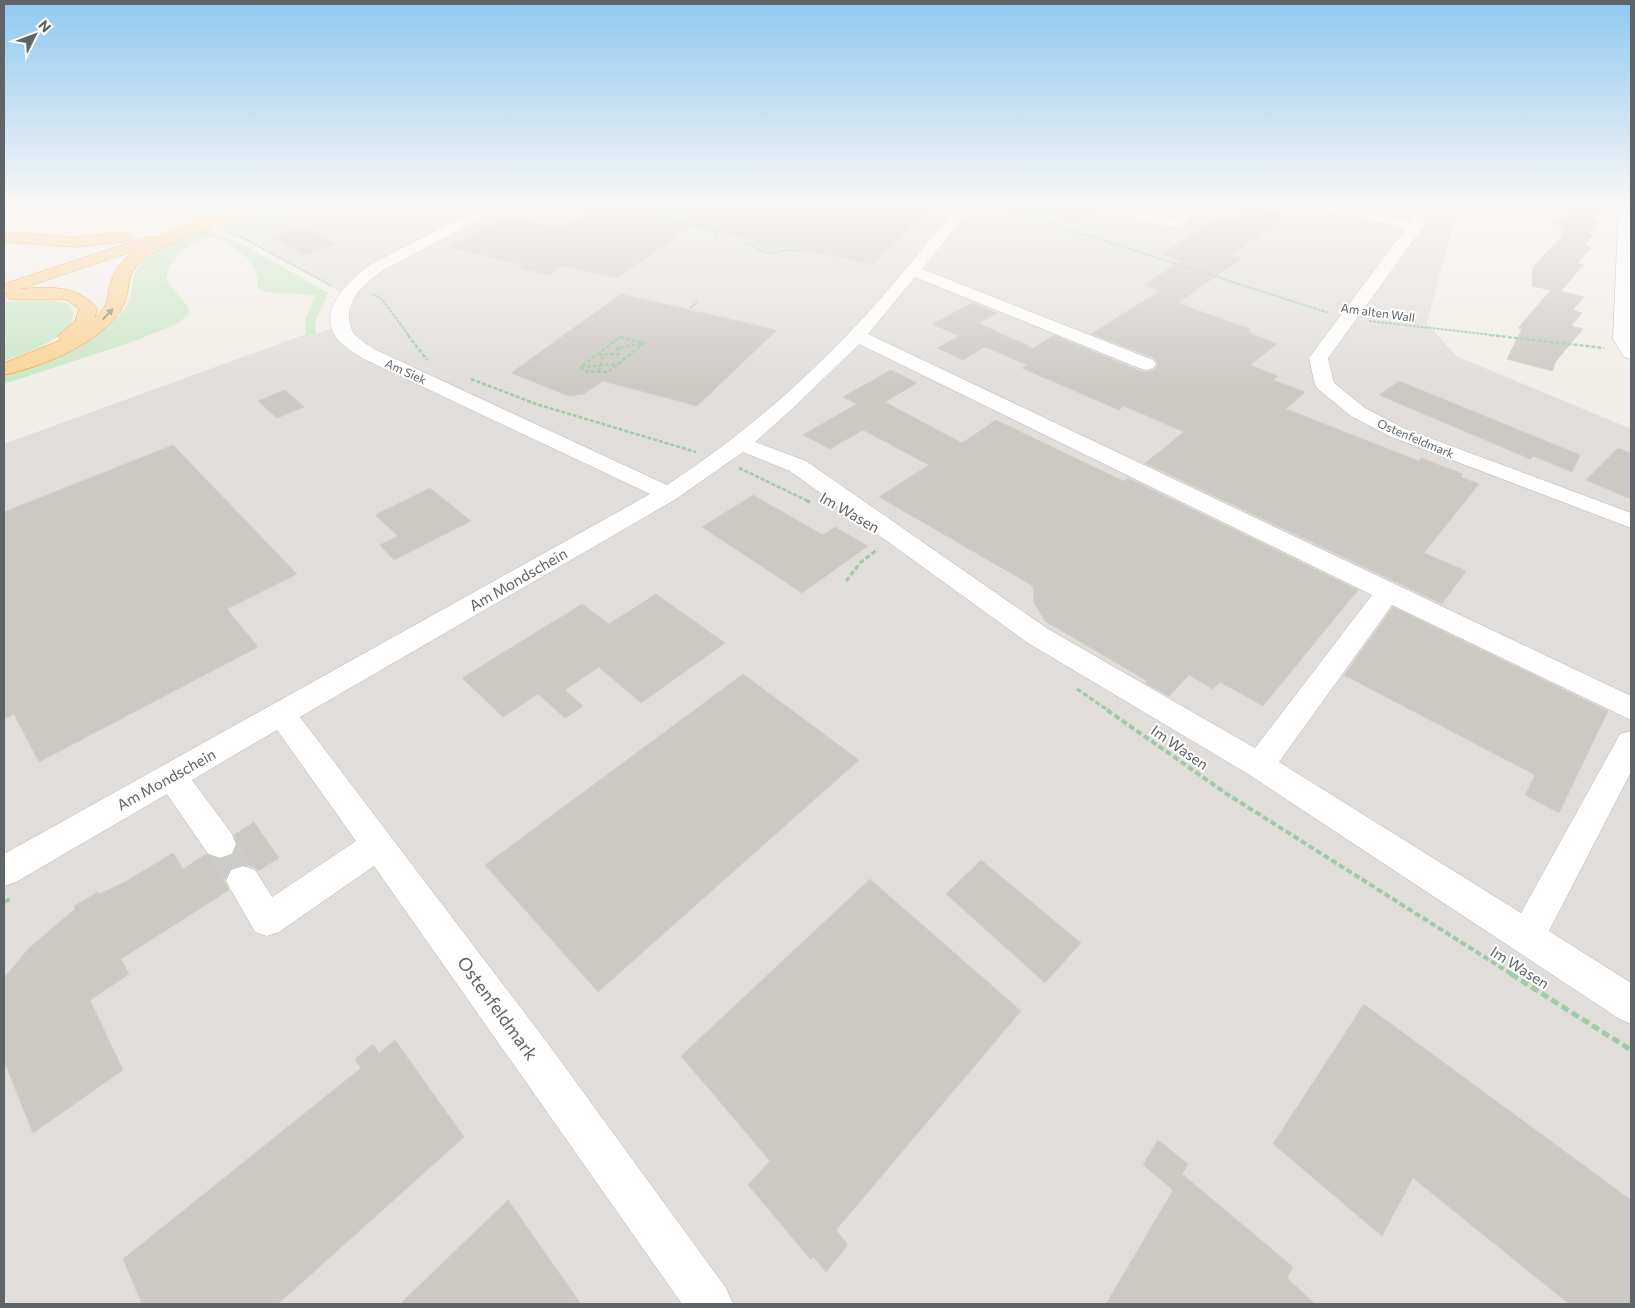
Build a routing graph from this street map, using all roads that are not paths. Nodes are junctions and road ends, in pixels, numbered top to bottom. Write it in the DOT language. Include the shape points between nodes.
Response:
graph roads {
  1 [pos="57,265"];
  2 [pos="71,265"];
  3 [pos="128,265"];
  4 [pos="382,265"];
  5 [pos="917,265"];
  6 [pos="1387,265"];
  7 [pos="1624,265"];
  8 [pos="912,271"];
  9 [pos="4,282"];
  10 [pos="4,289"];
  11 [pos="4,296"];
  12 [pos="857,336"];
  13 [pos="1630,352"];
  14 [pos="4,364"];
  15 [pos="1146,364"];
  16 [pos="4,369"];
  17 [pos="730,452"];
  18 [pos="668,494"];
  19 [pos="1631,521"];
  20 [pos="1388,592"];
  21 [pos="1631,709"];
  22 [pos="282,714"];
  23 [pos="1631,744"];
  24 [pos="1259,765"];
  25 [pos="172,776"];
  26 [pos="220,844"];
  27 [pos="378,845"];
  28 [pos="4,871"];
  29 [pos="243,881"];
  30 [pos="1527,937"];
  31 [pos="1631,1005"];
  32 [pos="710,1304"];
  1 -- 9 [label="highway"];
  2 -- 10 [label="highway"];
  16 -- 3 [label="highway, one-way" via="56,349 98,324 118,301 120,279"];
  4 -- 18 [label="street, Am Siek" via="350,291 340,308 341,325 347,338 369,354"];
  5 -- 8 [label="street, Am Mondschein"];
  6 -- 19 [label="street, Ostenfeldmark" via="1318,358 1325,384 1358,412 1396,432"];
  7 -- 13 [label="street" via="1622,339"];
  8 -- 12 [label="street, Am Mondschein"];
  8 -- 15 [label="street"];
  11 -- 14 [label="highway" via="32,293 67,295 82,301 88,310 81,326 65,338"];
  12 -- 17 [label="street, Am Mondschein"];
  12 -- 20 [label="street"];
  17 -- 18 [label="street, Am Mondschein"];
  17 -- 24 [label="street" via="798,466 1038,636"];
  18 -- 22 [label="street, Am Mondschein"];
  20 -- 21 [label="street"];
  20 -- 24 [label="street"];
  22 -- 25 [label="street, Am Mondschein"];
  22 -- 27 [label="street, Ostenfeldmark"];
  23 -- 30 [label="street"];
  24 -- 30 [label="street"];
  25 -- 26 [label="street"];
  25 -- 28 [label="street, Am Mondschein"];
  27 -- 29 [label="street" via="267,920"];
  27 -- 32 [label="street, Ostenfeldmark"];
  30 -- 31 [label="street"];
}
